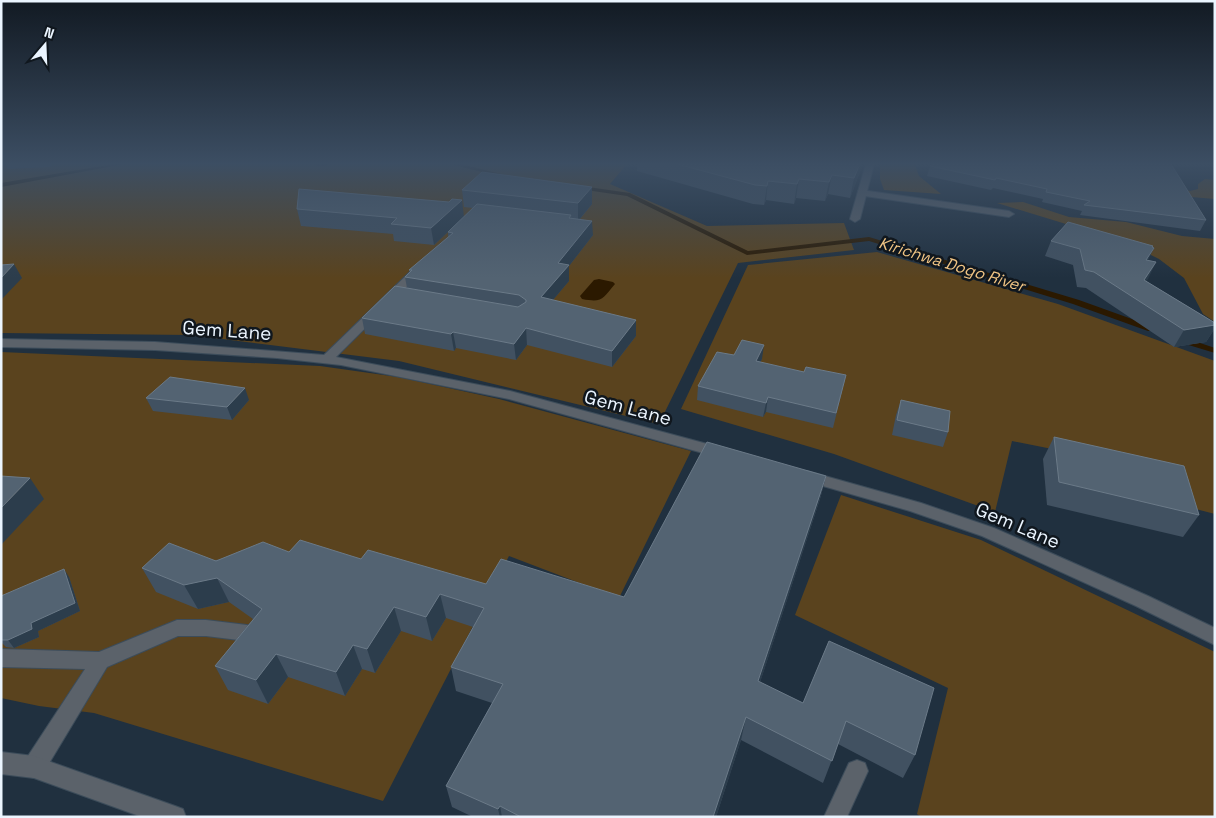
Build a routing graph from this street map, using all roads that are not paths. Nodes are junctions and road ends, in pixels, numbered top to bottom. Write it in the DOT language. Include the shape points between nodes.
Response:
graph roads {
  1 [pos="860,202"];
  2 [pos="926,202"];
  3 [pos="1009,214"];
  4 [pos="855,219"];
  5 [pos="427,261"];
  6 [pos="392,295"];
  7 [pos="412,298"];
  8 [pos="1,343"];
  9 [pos="326,359"];
  10 [pos="737,457"];
  11 [pos="792,472"];
  12 [pos="255,634"];
  13 [pos="1215,637"];
  14 [pos="1,658"];
  15 [pos="100,661"];
  16 [pos="1,763"];
  17 [pos="34,767"];
  18 [pos="857,771"];
  19 [pos="159,814"];
  20 [pos="835,817"];
  1 -- 4 [label="street"];
  2 -- 3 [label="street"];
  5 -- 6 [label="street"];
  6 -- 7 [label="street"];
  6 -- 9 [label="street"];
  8 -- 9 [label="street, Gem Lane" via="156,346"];
  9 -- 10 [label="street, Gem Lane" via="510,395"];
  11 -- 13 [label="street, Gem Lane" via="915,507 988,532"];
  12 -- 15 [label="street" via="177,628"];
  14 -- 15 [label="street"];
  15 -- 17 [label="street"];
  16 -- 17 [label="street"];
  17 -- 19 [label="street"];
  18 -- 20 [label="street"];
}
